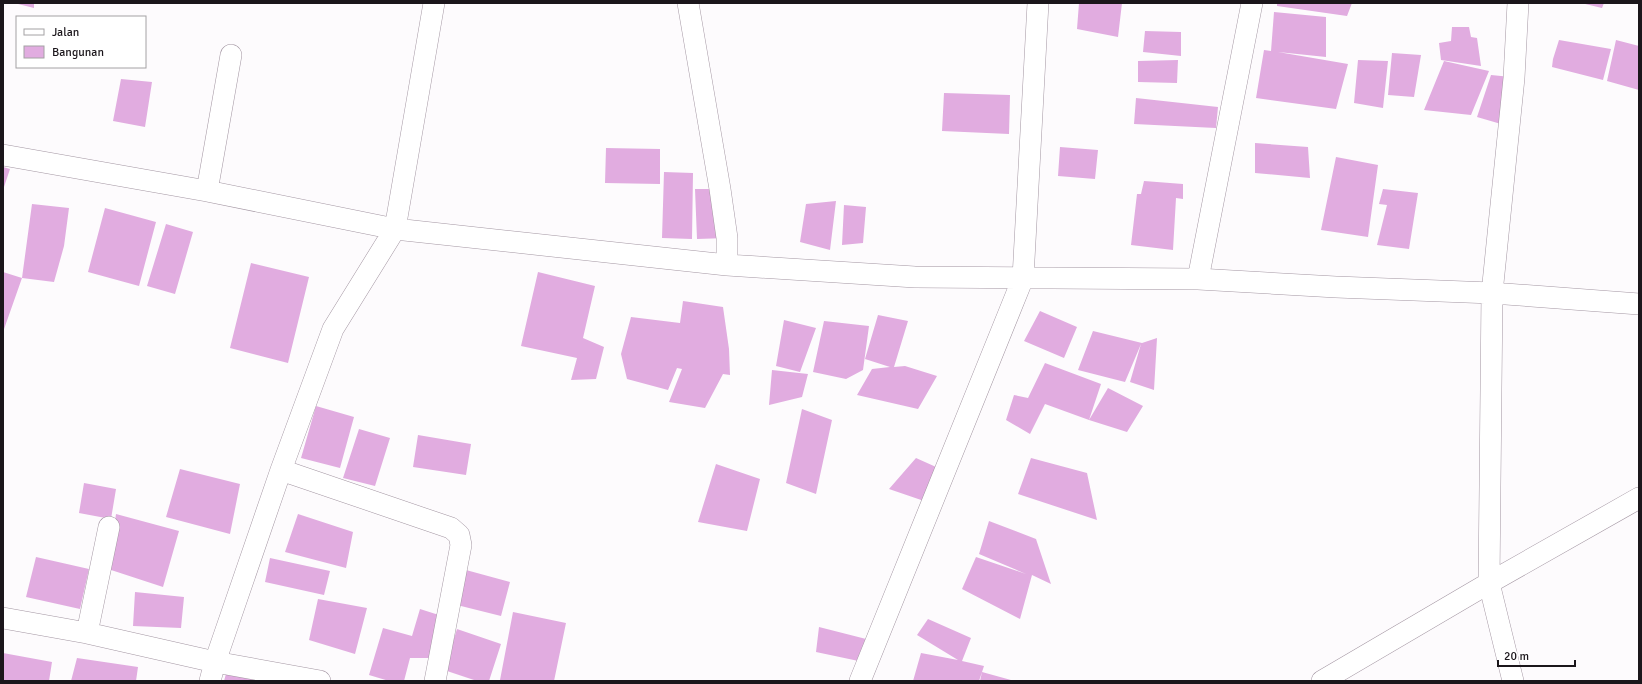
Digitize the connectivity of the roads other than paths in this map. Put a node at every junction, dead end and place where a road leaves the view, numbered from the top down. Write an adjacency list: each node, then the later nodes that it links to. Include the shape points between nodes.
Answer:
1 (434, 3): 9 (street)
2 (688, 3): 10 (street, via 720,189 727,238)
3 (1038, 3): 11 (street)
4 (1252, 3): 12 (street)
5 (1518, 3): 13 (street, via 1514,78)
6 (231, 55): 8 (street)
7 (3, 156): 8 (street)
8 (208, 191): 9 (street)
9 (395, 229): 10 (street); 15 (street, via 333,329)
10 (727, 265): 11 (street, via 915,277)
11 (1023, 278): 12 (street); 24 (street)
12 (1198, 279): 13 (street)
13 (1492, 293): 14 (street); 18 (street)
14 (1639, 304)
15 (281, 470): 21 (street); 23 (street, via 451,528 459,535 461,544)
16 (1639, 498): 18 (street)
17 (109, 527): 20 (street)
18 (1489, 583): 25 (street); 26 (street)
19 (3, 618): 20 (street)
20 (87, 633): 21 (street)
21 (212, 672): 22 (street)
22 (320, 681)
23 (435, 681)
24 (860, 681)
25 (1322, 681)
26 (1513, 681)

